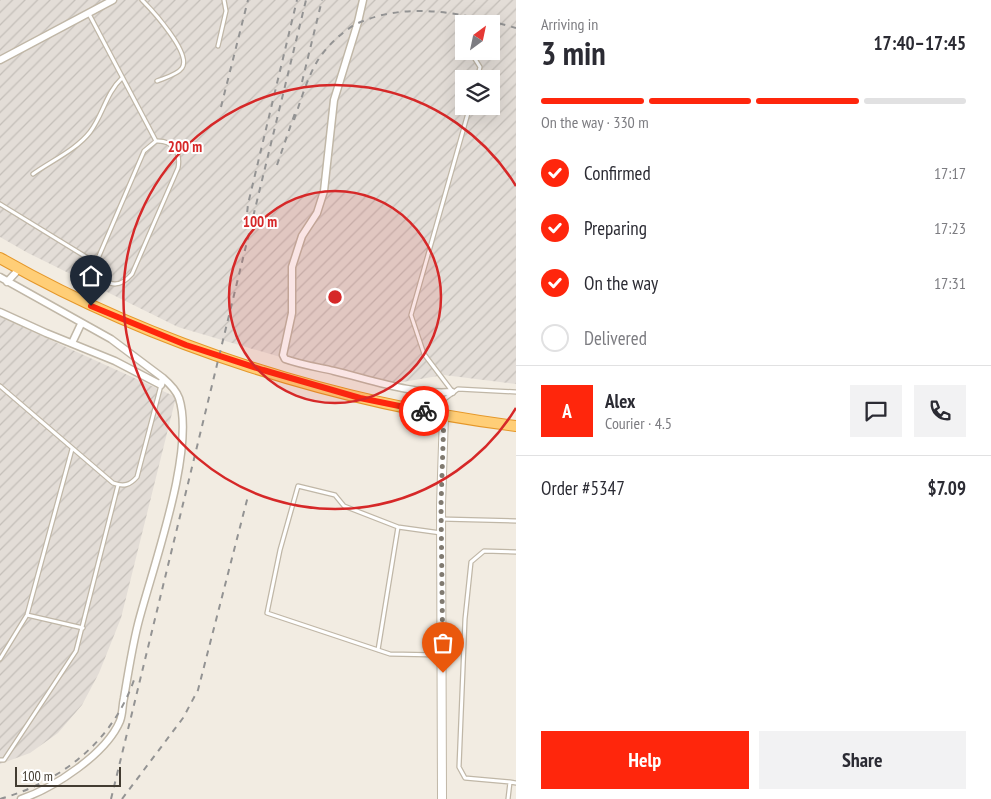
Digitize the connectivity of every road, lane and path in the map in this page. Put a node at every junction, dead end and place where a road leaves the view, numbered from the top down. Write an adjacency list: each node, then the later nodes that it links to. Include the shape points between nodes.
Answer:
1 (113, 0): 5 (street)
2 (142, 0): 9 (lane, via 184,57 179,72)
3 (224, 0): 6 (lane, via 226,11)
4 (363, 0): 25 (street, via 334,100 324,190 317,213 302,236 292,267 292,313 283,356 309,368 381,384)
5 (88, 13): 7 (street); 8 (lane)
6 (218, 46)
7 (0, 60)
8 (122, 78): 11 (lane); 12 (lane, via 112,89 89,133)
9 (157, 81)
10 (467, 115): 25 (lane, via 411,314 424,354)
11 (156, 141): 15 (lane, via 144,151); 15 (lane, via 170,144 180,159 132,274 126,281 107,282 99,276)
12 (33, 174)
13 (0, 204): 15 (lane)
14 (0, 258): 16 (highway)
15 (96, 263)
16 (19, 270): 18 (street); 27 (highway, via 105,312 186,345 298,381)
17 (0, 277): 18 (street)
18 (7, 282): 20 (street)
19 (0, 312): 21 (street)
20 (81, 324): 21 (street); 22 (street, via 112,340)
21 (72, 343): 23 (street)
22 (163, 378): 23 (street); 45 (street, via 173,387 181,404 181,456 138,623 120,721 106,742 91,756 65,776)
23 (161, 385): 31 (lane, via 137,477 125,486)
24 (0, 386): 30 (lane)
25 (452, 392): 26 (lane, via 463,388); 27 (lane)
26 (516, 392)
27 (428, 412): 28 (highway)
28 (444, 415): 29 (highway); 32 (street)
29 (516, 426)
30 (72, 449): 31 (lane); 37 (lane)
31 (118, 485): 38 (lane)
32 (441, 519): 33 (lane); 35 (street)
33 (516, 520)
34 (398, 527): 35 (lane); 39 (lane); 39 (lane, via 344,506 335,496 298,486 267,613)
35 (441, 533): 40 (street)
36 (516, 552): 43 (lane, via 484,551 471,562 465,619 459,767 465,778)
37 (27, 615): 38 (lane); 41 (lane)
38 (83, 628): 42 (lane, via 76,651 4,760)
39 (378, 650): 40 (lane, via 390,654)
40 (443, 655): 46 (street)
41 (0, 659)
42 (0, 760)
43 (510, 782): 44 (lane); 47 (lane)
44 (516, 783)
45 (21, 799)
46 (442, 799)
47 (508, 799)

